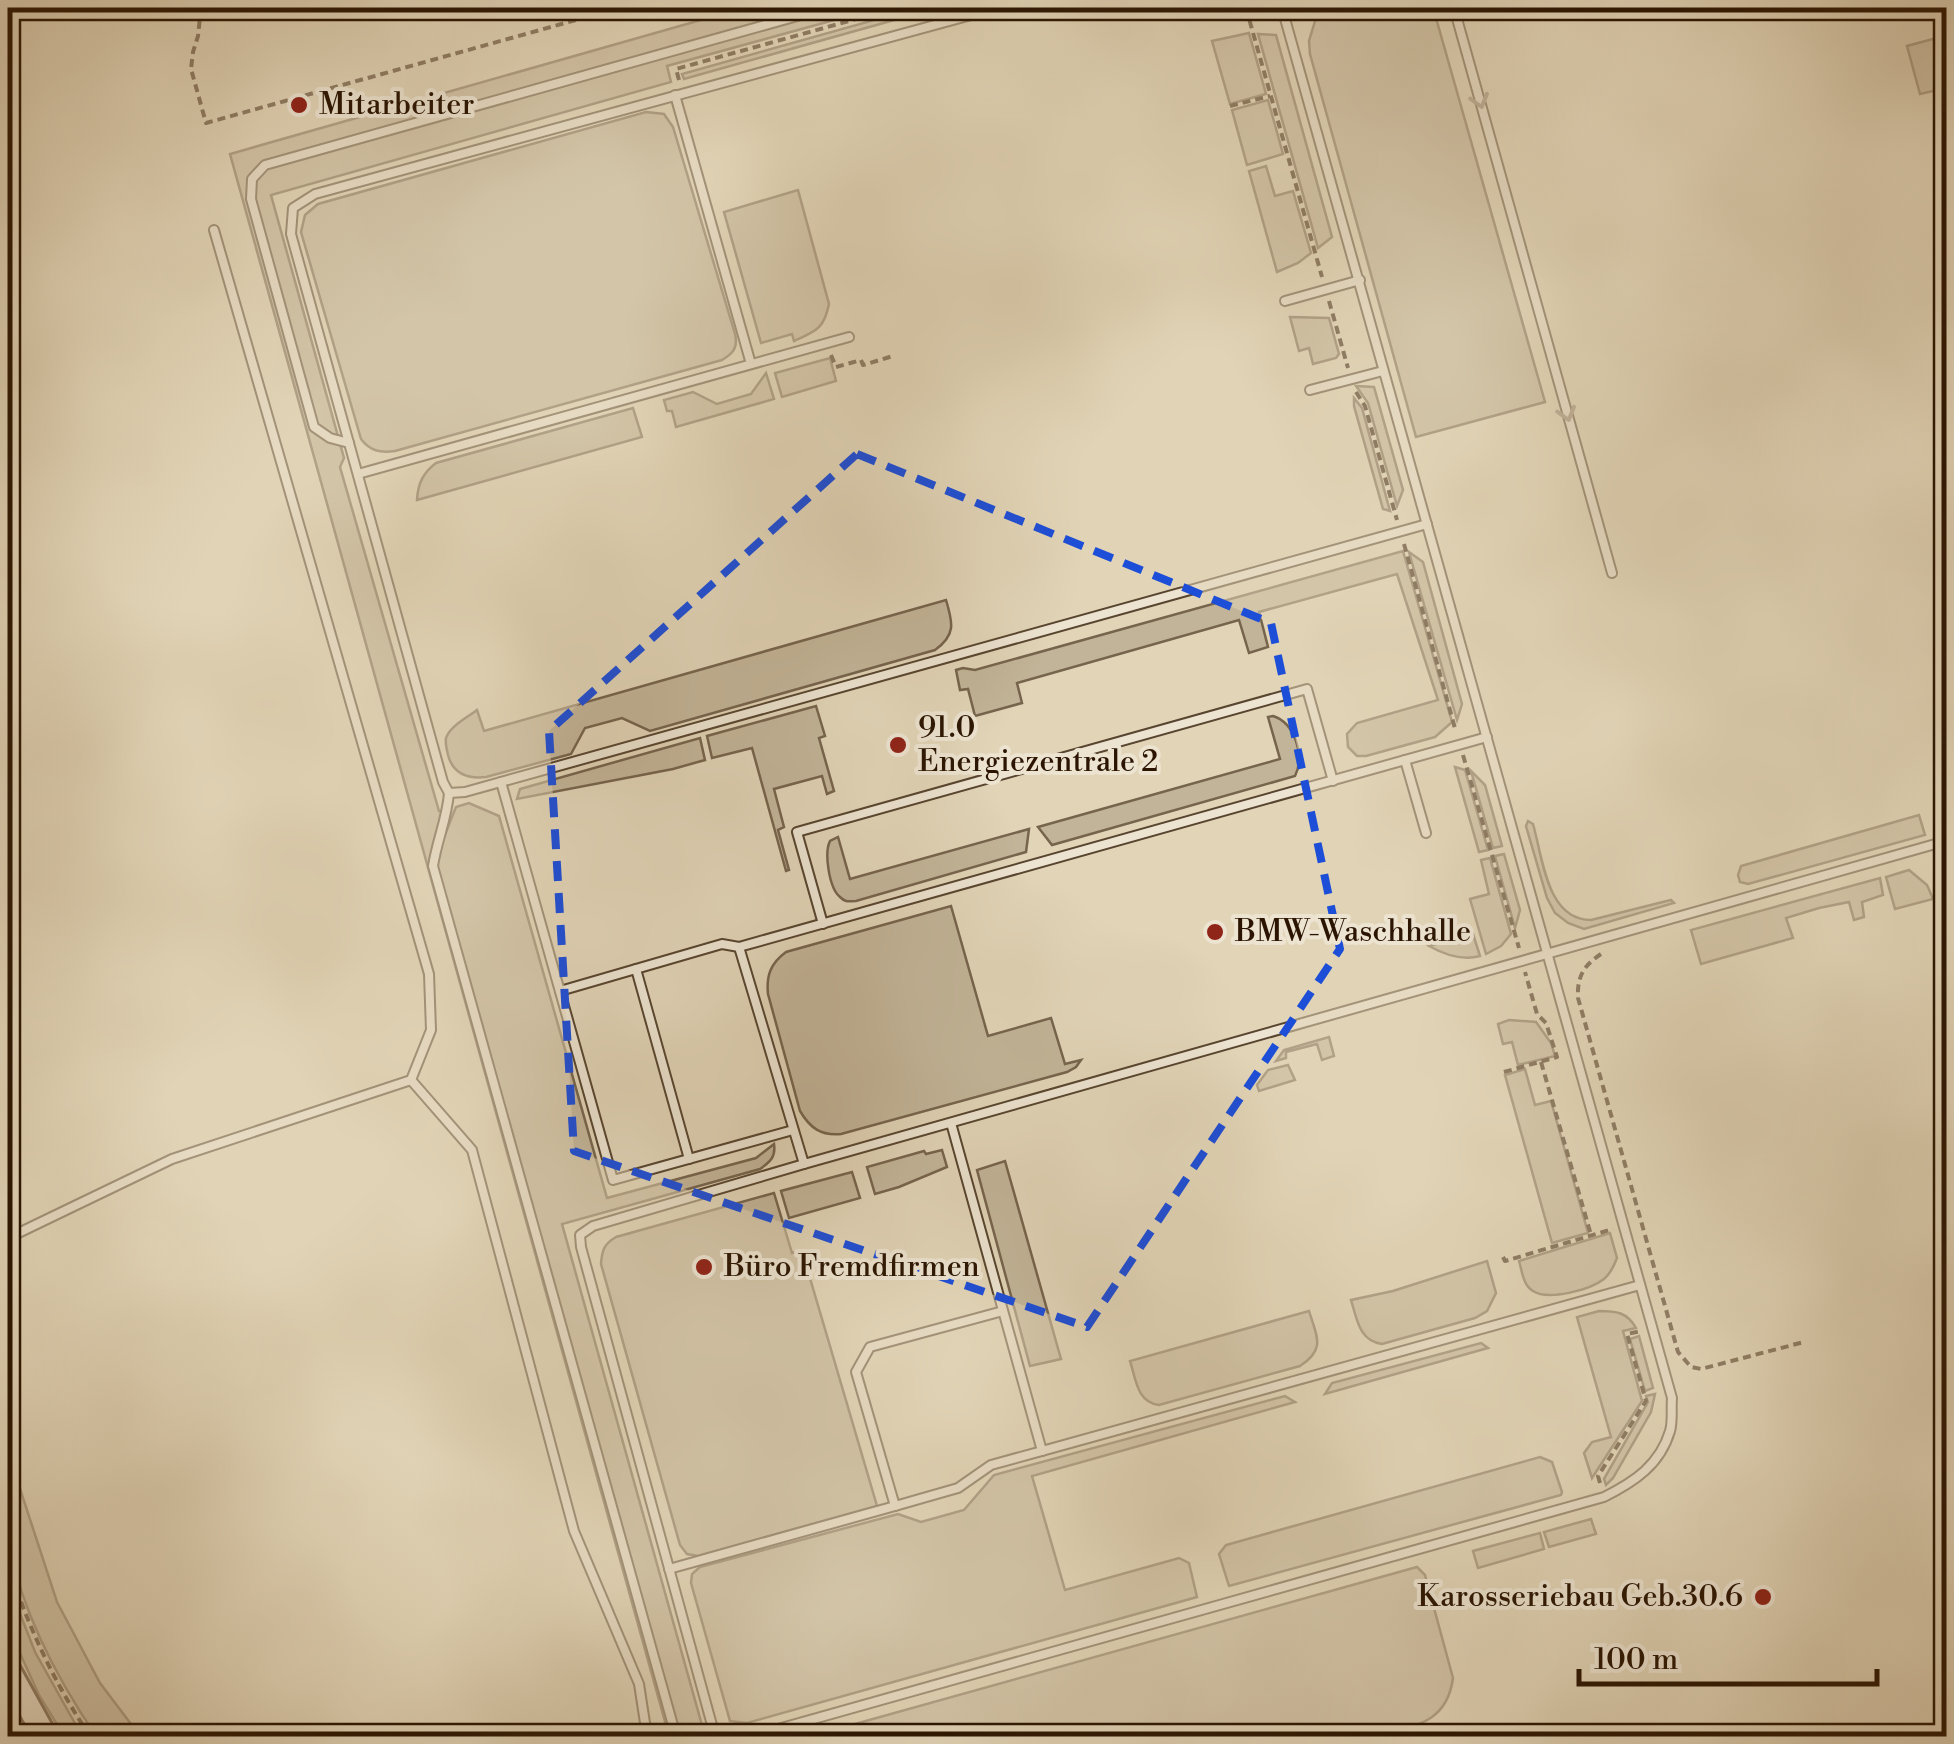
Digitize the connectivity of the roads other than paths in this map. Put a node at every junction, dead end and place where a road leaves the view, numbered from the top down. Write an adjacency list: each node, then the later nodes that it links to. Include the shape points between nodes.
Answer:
1 (826, 8): 13 (lane, via 266,165 252,179 251,199 314,427)
2 (997, 8): 5 (lane)
3 (1282, 8): 7 (lane)
4 (1454, 8): 16 (lane, one-way to 16)
5 (679, 94): 10 (lane); 13 (lane, via 315,194 293,208 292,234)
6 (214, 230): 29 (lane, via 429,974 431,1030)
7 (1360, 280): 8 (lane); 11 (lane)
8 (1286, 302)
9 (849, 337): 10 (lane)
10 (752, 364): 14 (lane)
11 (1383, 371): 12 (lane); 15 (lane)
12 (1310, 390)
13 (349, 443): 14 (lane)
14 (358, 474): 21 (lane)
15 (1427, 524): 17 (lane); 20 (lane)
16 (1612, 572)
17 (1486, 737): 18 (lane); 26 (lane)
18 (1405, 760): 19 (lane); 22 (lane)
19 (1333, 781): 24 (lane); 24 (lane, via 1307,689 873,810 797,832)
20 (501, 782): 21 (lane); 28 (lane)
21 (449, 793): 43 (lane, via 433,866)
22 (1426, 833)
23 (1946, 841): 26 (lane)
24 (823, 924): 25 (lane)
25 (739, 947): 27 (lane, via 722,944); 31 (lane)
26 (1547, 954): 30 (lane); 35 (lane)
27 (636, 969): 28 (lane); 32 (lane)
28 (560, 991): 32 (lane, via 613,1180)
29 (411, 1080): 34 (lane, via 172,1158); 42 (lane, via 472,1150 574,1531 639,1684)
30 (951, 1123): 33 (lane); 36 (lane)
31 (793, 1130): 32 (lane); 33 (lane)
32 (689, 1159)
33 (804, 1164): 39 (lane, via 580,1235)
34 (8, 1238)
35 (1640, 1285): 37 (lane); 45 (lane, via 1672,1398 1671,1429 1658,1457 1604,1497)
36 (1003, 1311): 37 (lane); 38 (lane, via 870,1347 856,1372)
37 (1042, 1451): 38 (lane, via 991,1466 958,1488)
38 (895, 1506): 39 (lane)
39 (669, 1569): 44 (lane)
40 (8, 1669): 41 (main road)
41 (45, 1736)
42 (647, 1736)
43 (676, 1736)
44 (715, 1736)
45 (753, 1736)

